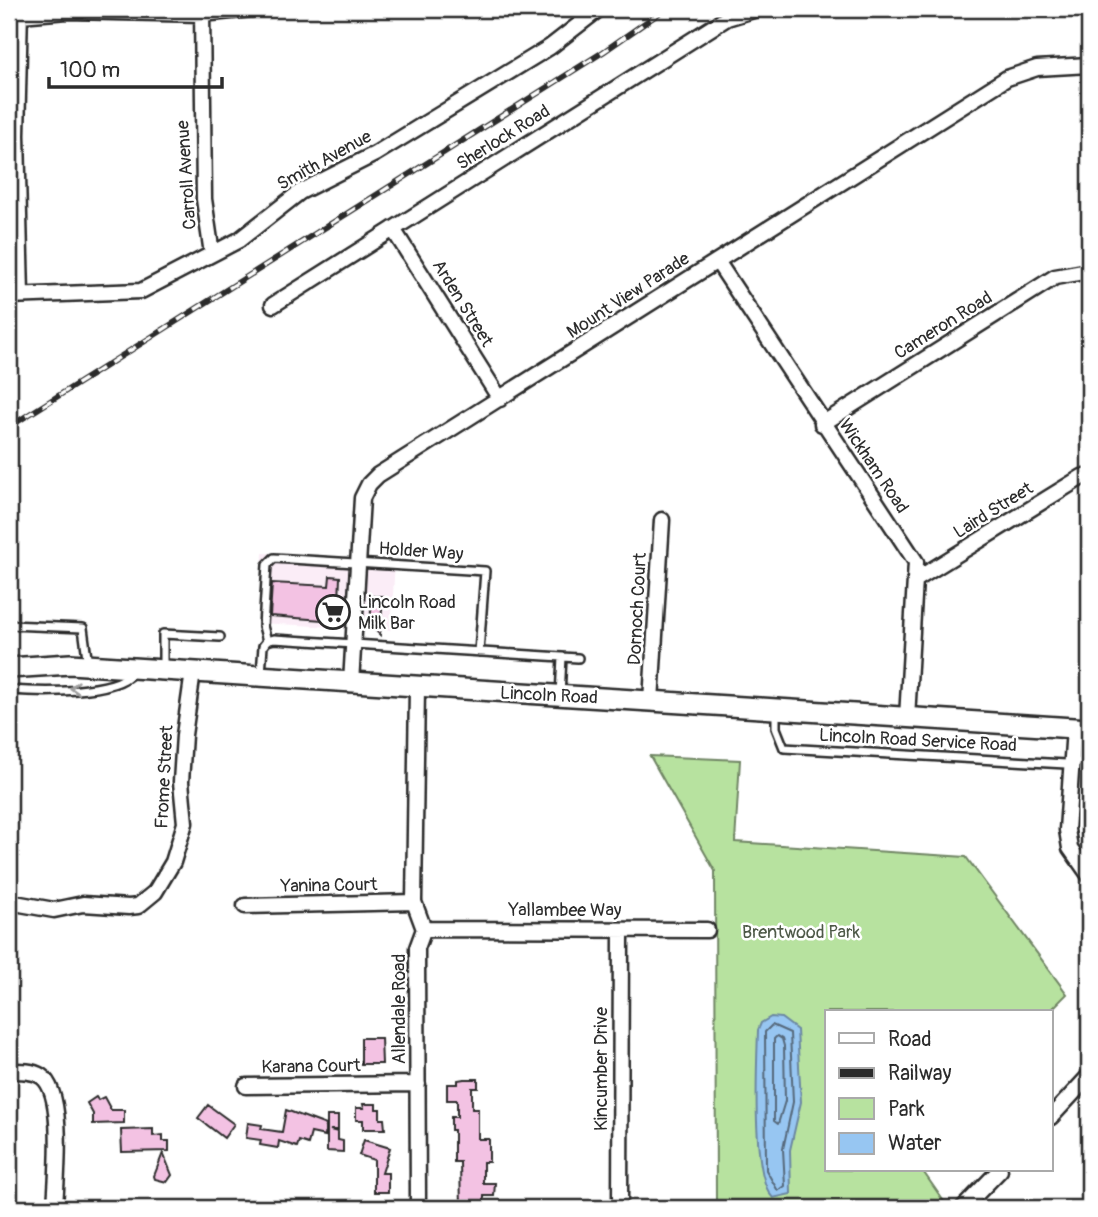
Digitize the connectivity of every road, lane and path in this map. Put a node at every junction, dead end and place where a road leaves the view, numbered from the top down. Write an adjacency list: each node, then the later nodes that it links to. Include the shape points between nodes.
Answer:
1 (252, 9): 4 (street)
2 (599, 9): 8 (street, Smith Avenue, via 550,47 375,154 300,192 239,240)
3 (757, 9): 7 (street, Sherlock Road, via 727,18)
4 (202, 11): 5 (street); 8 (street, Carroll Avenue, via 204,199)
5 (20, 12): 11 (street)
6 (1089, 65): 9 (street, Mount View Parade, via 1037,68 1007,78)
7 (393, 229): 12 (street, Sherlock Road); 13 (street, Arden Street)
8 (212, 254): 11 (street, Smith Avenue, via 141,291)
9 (716, 261): 13 (street, Mount View Parade); 14 (street, Wickham Road)
10 (1089, 271): 14 (street, Cameron Road, via 1055,277)
11 (15, 296)
12 (273, 305)
13 (500, 399): 17 (street, Mount View Parade, via 369,484 362,498)
14 (822, 424): 18 (street, Wickham Road, via 916,562)
15 (1089, 477): 18 (street, Laird Street, via 1082,477)
16 (662, 520): 36 (street, Dornoch Court)
17 (358, 563): 21 (lane, via 274,558 267,565 263,625); 22 (street, Mount View Parade); 23 (lane, Holder Way, via 485,571)
18 (917, 579): 38 (street, Wickham Road)
19 (9, 625): 26 (lane, via 83,628)
20 (220, 637): 29 (lane, via 163,634)
21 (267, 641): 22 (lane); 31 (lane)
22 (354, 644): 23 (lane); 32 (street, Mount View Parade)
23 (479, 652): 24 (lane)
24 (562, 657): 25 (lane); 35 (lane)
25 (578, 658)
26 (88, 666): 27 (main road, Lincoln Road); 28 (main road, Lincoln Road)
27 (9, 668)
28 (135, 669): 29 (main road, Lincoln Road); 34 (lane, one-way to 34, via 128,678 102,688)
29 (163, 670): 30 (main road, Lincoln Road)
30 (193, 672): 31 (main road, Lincoln Road); 43 (street, Frome Street, via 183,759 185,823 173,862 155,892 129,907 83,904 54,910)
31 (261, 677): 32 (main road, Lincoln Road)
32 (351, 682): 33 (main road, Lincoln Road)
33 (417, 687): 35 (main road, Lincoln Road); 44 (street)
34 (9, 690)
35 (560, 696): 36 (main road, Lincoln Road)
36 (651, 701): 37 (main road, Lincoln Road)
37 (776, 710): 38 (main road, Lincoln Road); 40 (lane, Lincoln Road Service Road, via 776,728 784,748)
38 (907, 718): 39 (main road, Lincoln Road)
39 (1082, 728): 40 (street)
40 (1073, 761): 41 (lane, Lincoln Road Service Road); 42 (street, via 1066,830 1069,848)
41 (1089, 761)
42 (1089, 875)
43 (9, 902)
44 (414, 902): 45 (street, Yanina Court); 46 (street)
45 (245, 906)
46 (424, 929): 47 (street, Yallambee Way); 51 (street, Allendale Road, via 417,948)
47 (621, 930): 48 (street, Yallambee Way); 57 (street, Kincumber Drive)
48 (707, 930)
49 (9, 1071): 55 (street, via 33,1073 51,1089 56,1111)
50 (1089, 1076): 53 (street)
51 (418, 1084): 52 (street, Karana Court); 56 (street, Allendale Road)
52 (246, 1086)
53 (1052, 1115)
54 (998, 1172): 58 (street)
55 (55, 1208)
56 (418, 1208)
57 (620, 1208)
58 (963, 1208)

